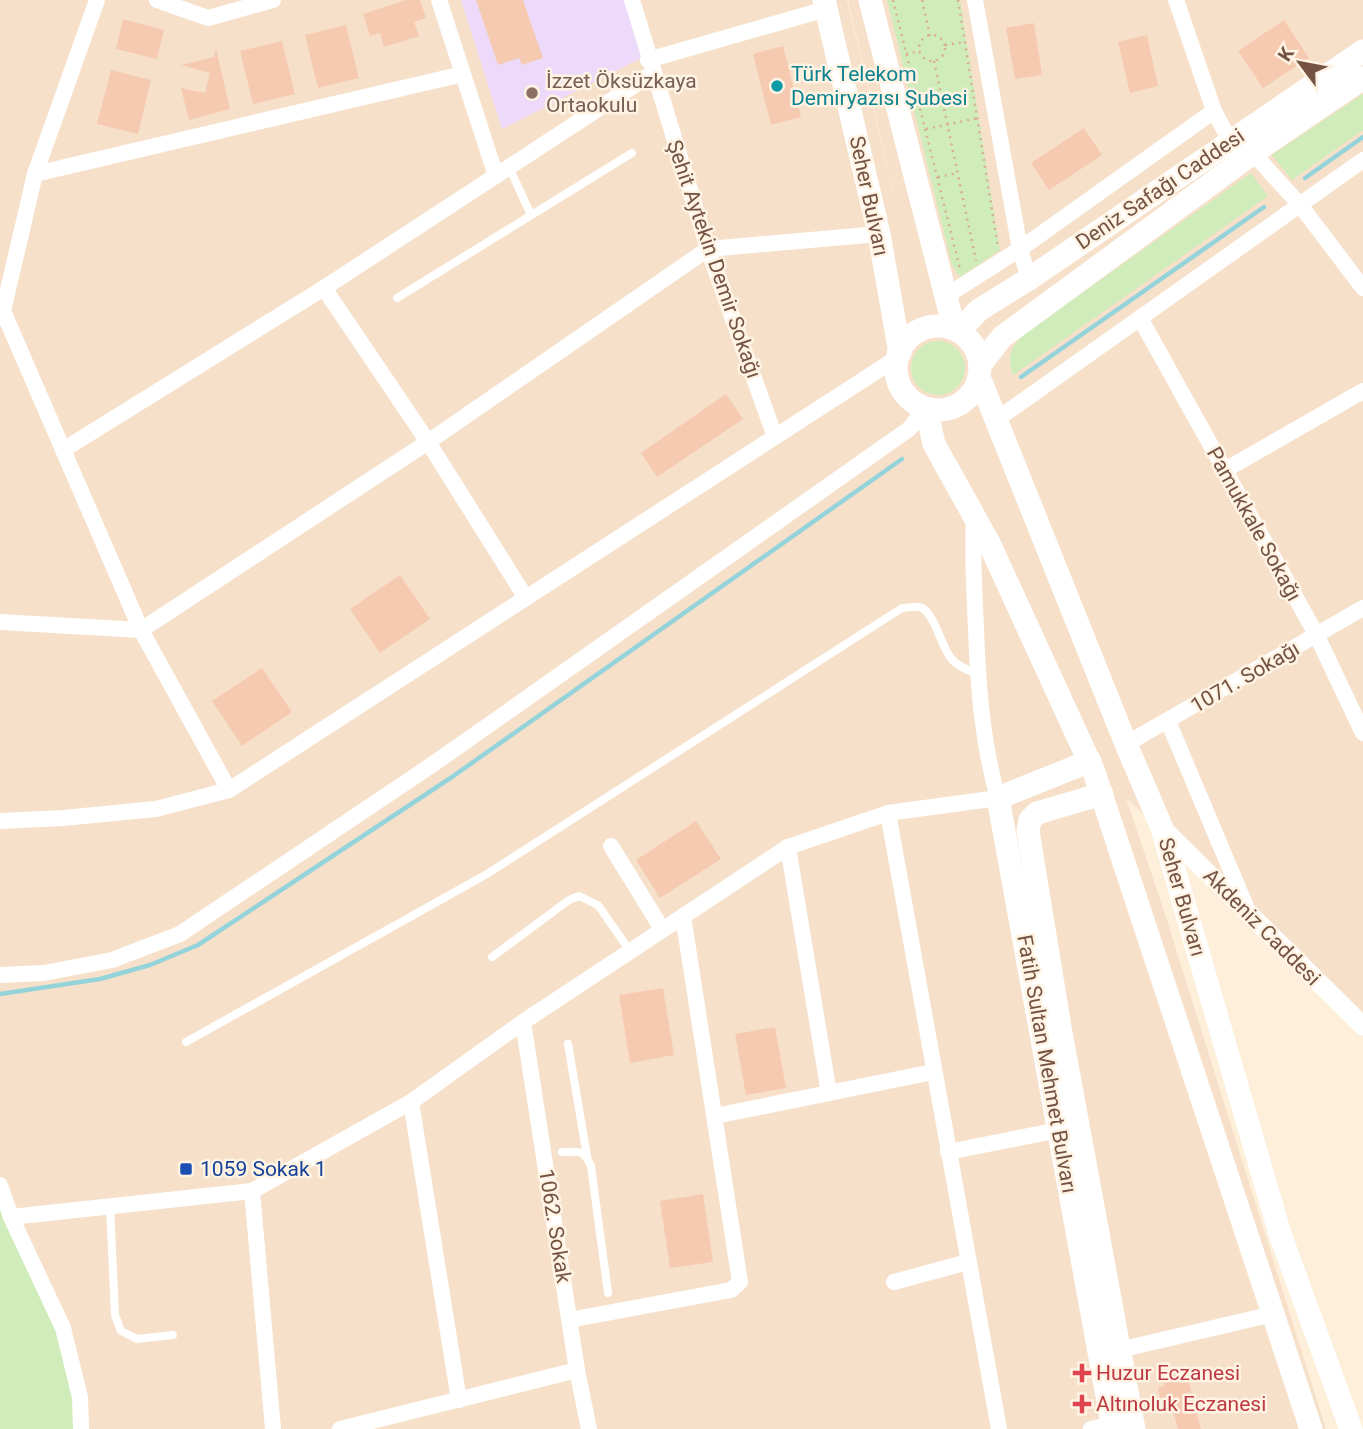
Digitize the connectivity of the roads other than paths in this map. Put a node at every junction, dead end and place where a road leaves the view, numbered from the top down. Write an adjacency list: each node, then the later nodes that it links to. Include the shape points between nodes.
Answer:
1 (97, 0): 20 (street)
2 (157, 0): 3 (street, via 208,18)
3 (273, 0)
4 (439, 0): 12 (street)
5 (632, 0): 11 (street, Şehit Aytekin Demir Sokağı)
6 (870, 0): 29 (main road)
7 (975, 0): 25 (street)
8 (1175, 0): 14 (street)
9 (825, 4): 11 (street); 23 (main road, Seher Bulvarı)
10 (1363, 51): 15 (main road, Deniz Safağı Caddesi)
11 (650, 66): 19 (street); 24 (street, Şehit Aytekin Demir Sokağı)
12 (463, 74): 19 (street); 20 (street)
13 (1363, 78): 17 (main road, Deniz Safağı Caddesi)
14 (1214, 111): 15 (street); 25 (street)
15 (1230, 141): 26 (main road, Deniz Safağı Caddesi)
16 (632, 153): 22 (lane)
17 (1254, 153): 21 (street); 35 (main road, Deniz Safağı Caddesi, via 1002,337)
18 (1363, 160): 21 (street)
19 (502, 172): 22 (lane); 27 (street)
20 (35, 174): 31 (street)
21 (1300, 205): 28 (street); 32 (street)
22 (531, 215): 30 (lane)
23 (879, 234): 24 (street); 34 (main road, Seher Bulvarı)
24 (708, 249): 39 (street, Şehit Aytekin Demir Sokağı); 40 (street)
25 (1020, 249): 26 (street); 29 (street)
26 (1029, 279): 33 (main road, Deniz Safağı Caddesi)
27 (324, 288): 40 (street); 41 (street)
28 (1363, 288)
29 (946, 296): 33 (main road)
30 (397, 298)
31 (2, 311): 41 (street)
32 (1140, 318): 38 (street); 42 (street, Pamukkale Sokağı)
33 (956, 330): 34 (main road, via 942,326 919,330); 35 (main road, via 972,343)
34 (898, 356): 37 (main road, via 904,393); 39 (street)
35 (980, 371): 37 (main road, via 975,388 958,405); 38 (main road, Seher Bulvarı)
36 (1363, 391): 42 (street)
37 (928, 408): 43 (main road, Seher Bulvarı, via 934,444); 67 (street, via 909,429 439,760 180,934 112,960 44,973)
38 (996, 420): 52 (main road, Seher Bulvarı)
39 (775, 437): 44 (street)
40 (428, 442): 44 (street); 47 (street)
41 (62, 450): 47 (street)
42 (1225, 470): 48 (street, Pamukkale Sokağı)
43 (974, 515): 49 (street); 53 (main road, Seher Bulvarı)
44 (526, 598): 54 (street)
45 (1363, 608): 48 (street, 1071. Sokağı)
46 (0, 622): 47 (street)
47 (141, 630): 54 (street)
48 (1317, 636): 50 (street, 1071. Sokağı); 51 (street, Pamukkale Sokağı)
49 (978, 674): 56 (street, via 986,749); 70 (lane, via 951,659 928,612 919,607 902,608 487,874)
50 (1168, 721): 52 (street, 1071. Sokağı); 62 (street)
51 (1363, 733)
52 (1126, 744): 59 (main road, Seher Bulvarı)
53 (1090, 761): 55 (main road, Seher Bulvarı); 56 (main road)
54 (229, 790): 58 (street, via 156,809)
55 (1102, 794): 87 (main road, Seher Bulvarı); 90 (main road, Fatih Sultan Mehmet Bulvarı, via 1037,813 1028,831)
56 (998, 798): 57 (street); 76 (main road, Fatih Sultan Mehmet Bulvarı)
57 (888, 813): 61 (street); 72 (street)
58 (0, 821)
59 (1162, 828): 62 (street, Akdeniz Caddesi); 100 (main road, Seher Bulvarı, via 1280,1234)
60 (611, 846): 64 (street)
61 (788, 847): 63 (street); 73 (street)
62 (1249, 913): 69 (street, Akdeniz Caddesi)
63 (683, 916): 64 (street); 75 (street)
64 (662, 929): 65 (street)
65 (630, 951): 66 (lane, via 598,905 579,896); 68 (street)
66 (492, 957)
67 (0, 975)
68 (523, 1022): 74 (street); 88 (street, 1062. Sokak)
69 (1363, 1026)
70 (186, 1042)
71 (568, 1044): 79 (lane)
72 (933, 1072): 73 (street); 78 (street)
73 (829, 1093): 75 (street)
74 (411, 1102): 81 (street); 92 (street)
75 (715, 1116): 88 (street, via 741,1278 738,1286)
76 (1059, 1130): 78 (street); 93 (main road, Fatih Sultan Mehmet Bulvarı)
77 (562, 1152): 79 (lane)
78 (948, 1152): 84 (street)
79 (587, 1156): 86 (lane)
80 (0, 1185): 83 (street)
81 (252, 1191): 82 (street); 95 (street)
82 (110, 1206): 83 (street); 89 (lane, via 115,1315 121,1331 137,1339)
83 (11, 1217): 94 (street, via 63,1328 80,1397)
84 (968, 1262): 85 (street); 98 (street)
85 (894, 1282)
86 (608, 1293)
87 (1273, 1314): 90 (street); 99 (main road, Seher Bulvarı)
88 (569, 1320): 91 (street, 1062. Sokak)
89 (173, 1335)
90 (1119, 1350): 93 (main road, Fatih Sultan Mehmet Bulvarı)
91 (577, 1370): 92 (street); 97 (street, 1062. Sokak)
92 (459, 1400): 96 (street)
93 (1112, 1428)
94 (81, 1429)
95 (273, 1429)
96 (340, 1429)
97 (589, 1429)
98 (999, 1429)
99 (1311, 1429)
100 (1351, 1429)

